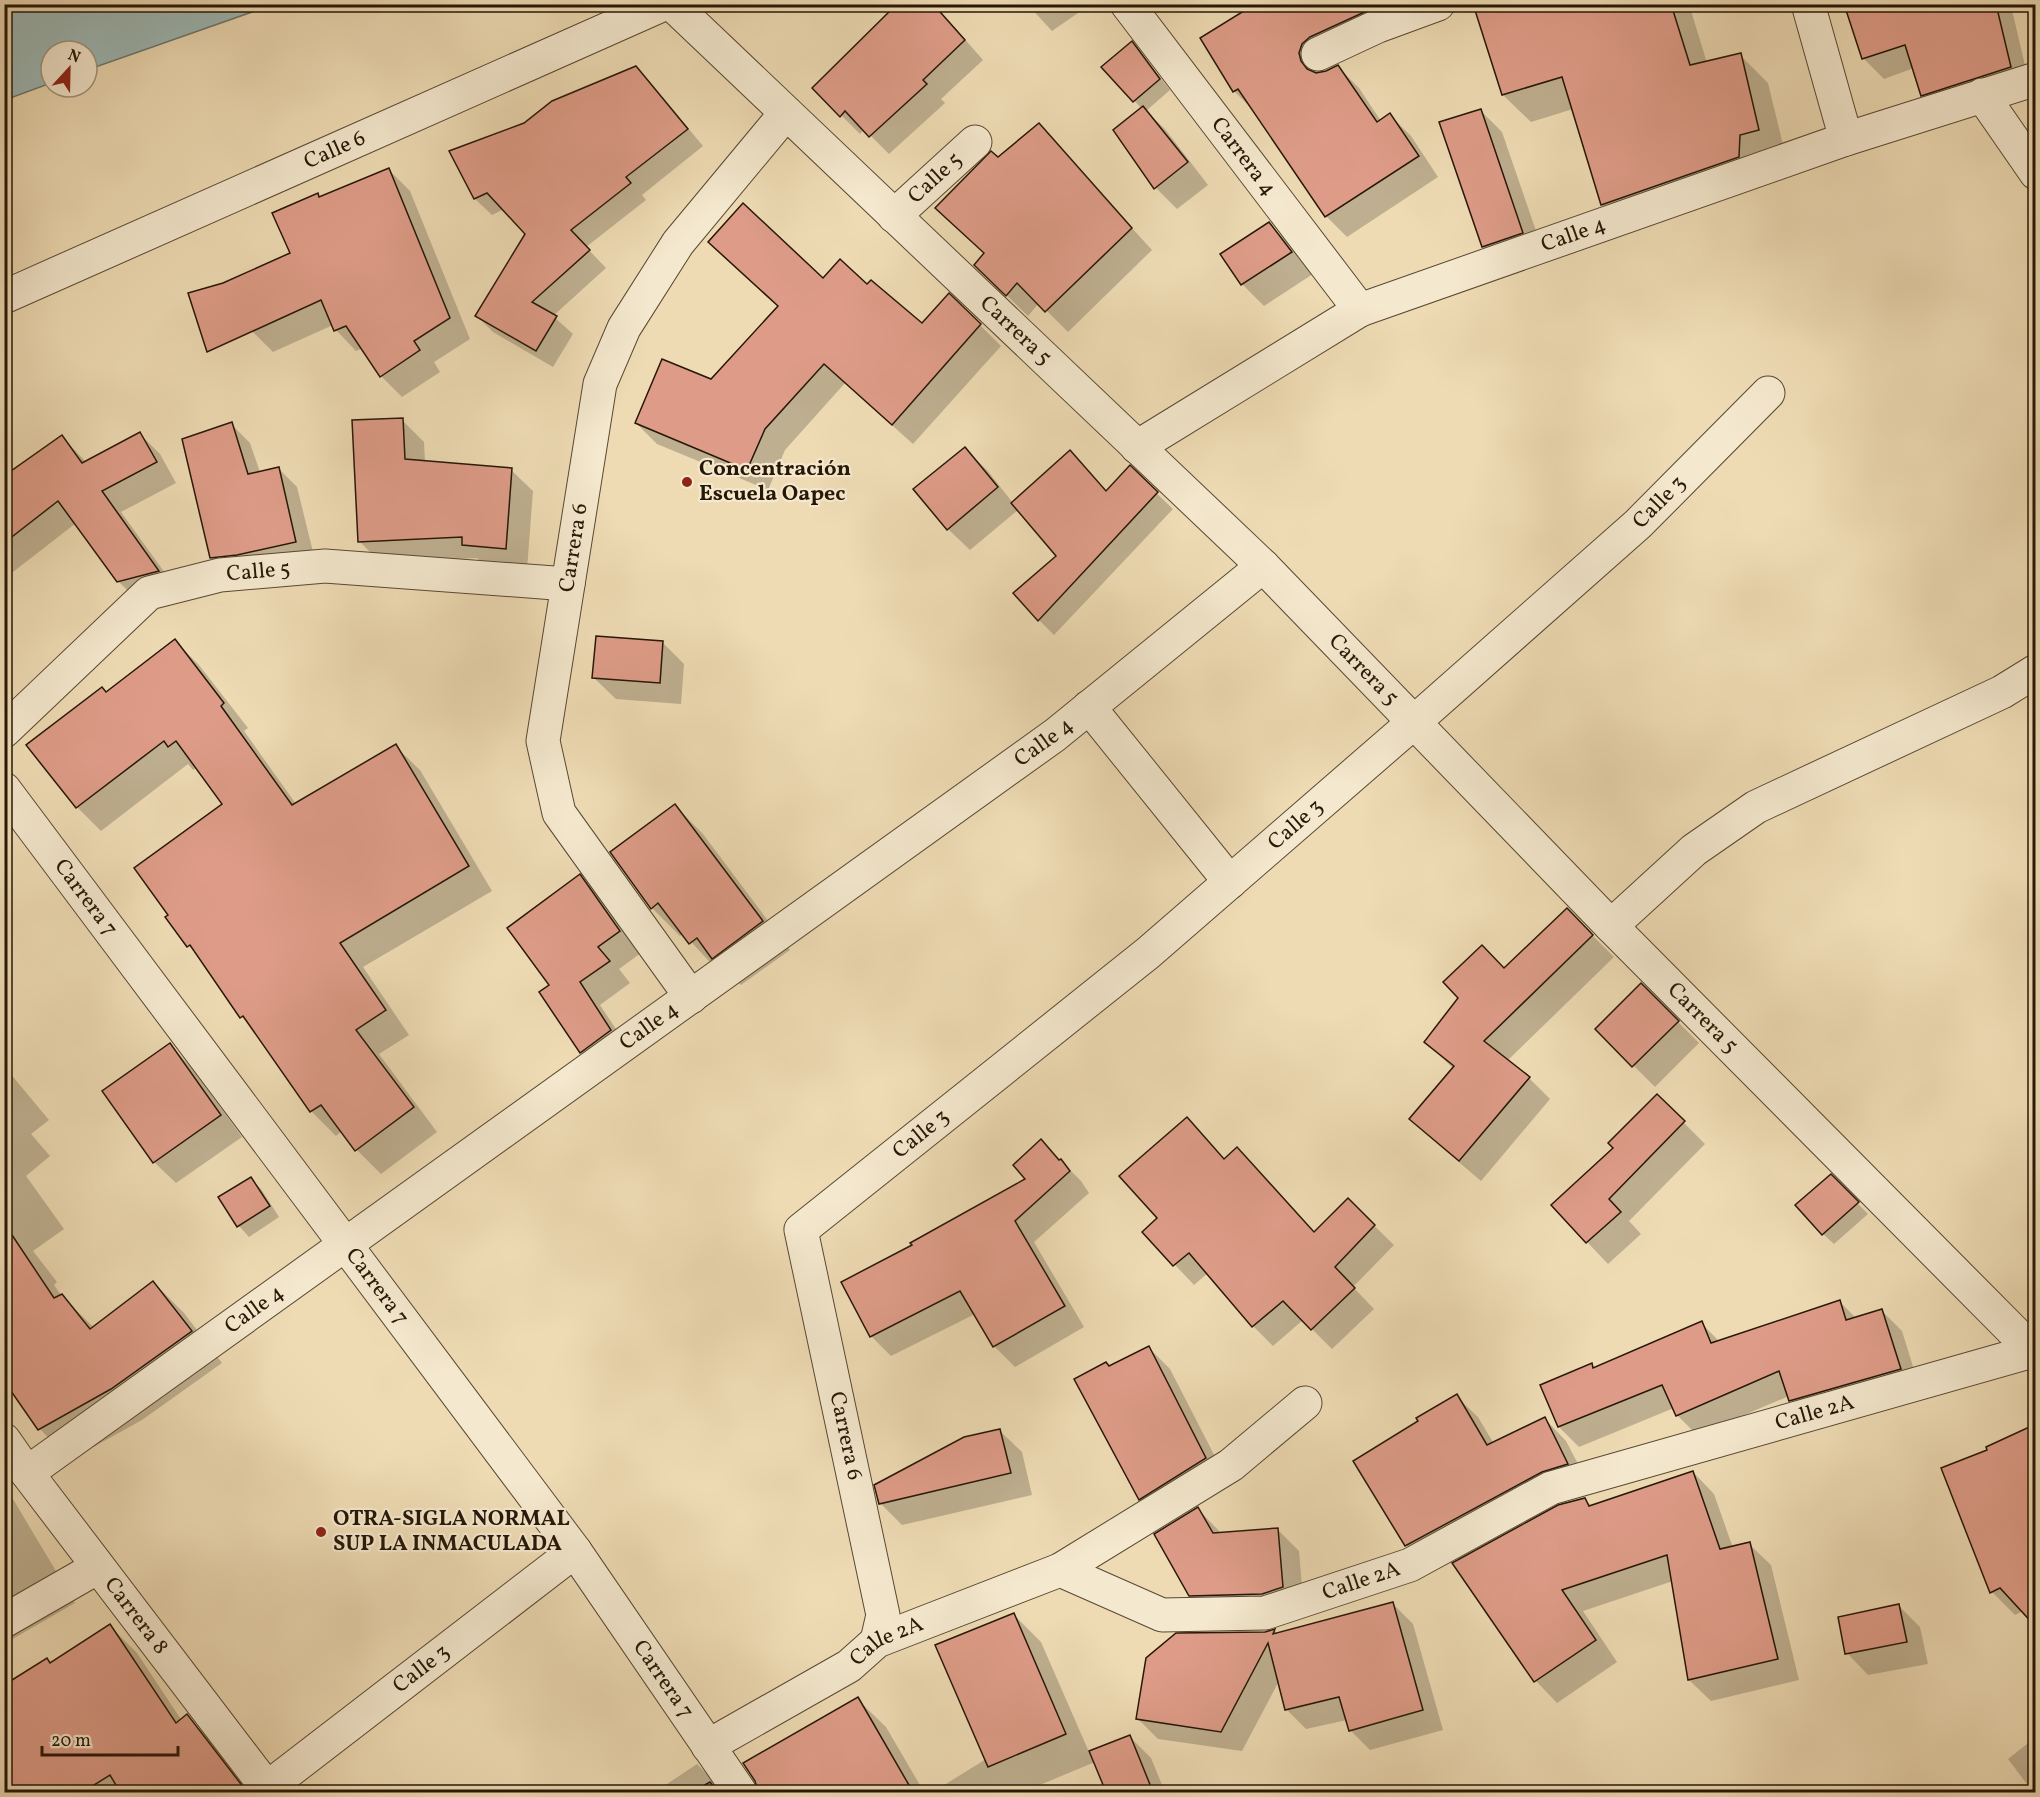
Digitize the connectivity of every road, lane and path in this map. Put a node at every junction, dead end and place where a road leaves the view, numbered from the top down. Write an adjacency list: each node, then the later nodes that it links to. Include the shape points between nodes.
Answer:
1 (664, 4): 14 (street, Calle 6)
2 (672, 4): 9 (street, Carrera 5)
3 (1126, 4): 15 (street, Carrera 4)
4 (1438, 4): 6 (street)
5 (1808, 4): 10 (street)
6 (1318, 54)
7 (2036, 79): 8 (street, Calle 4)
8 (1982, 95): 10 (street, Calle 4); 12 (street)
9 (786, 113): 13 (street, Carrera 5); 19 (street, Carrera 6, via 678,243 624,328 600,384)
10 (1846, 139): 15 (street, Calle 4)
11 (975, 142): 13 (street, Calle 5)
12 (2036, 173)
13 (894, 216): 17 (street, Carrera 5)
14 (4, 297)
15 (1360, 310): 17 (street, Calle 4)
16 (1768, 393): 22 (street, Calle 3, via 1638,524)
17 (1137, 447): 18 (street, Carrera 5)
18 (1263, 566): 21 (street, Calle 4); 22 (street, Carrera 5)
19 (568, 584): 23 (street, Calle 5, via 325,566 220,575 149,593); 27 (street, Carrera 6, via 543,741 560,813)
20 (2036, 671): 26 (street, via 2002,692 1756,807 1694,850)
21 (1089, 707): 25 (street); 27 (street, Calle 4)
22 (1413, 723): 25 (street, Calle 3); 26 (street, Carrera 5)
23 (4, 731)
24 (4, 789): 29 (street, Carrera 7)
25 (1230, 882): 28 (street, Calle 3, via 1148,953)
26 (1611, 926): 30 (street, Carrera 5)
27 (691, 997): 29 (street, Calle 4)
28 (801, 1230): 38 (street, Carrera 6, via 883,1616)
29 (347, 1244): 33 (street, Calle 4); 34 (street, Carrera 7)
30 (2035, 1352): 36 (street, Calle 2A, via 1551,1488 1410,1565 1265,1613 1162,1615)
31 (1305, 1403): 36 (street, via 1231,1465)
32 (4, 1440): 33 (street, Carrera 8)
33 (27, 1473): 35 (street, Carrera 8)
34 (575, 1551): 39 (street, Carrera 7); 40 (street, Calle 3)
35 (98, 1568): 37 (street); 40 (street, Carrera 8)
36 (1060, 1570): 38 (street, Calle 2A)
37 (4, 1621)
38 (877, 1641): 39 (street, Calle 2A, via 849,1666)
39 (708, 1746): 41 (street, Carrera 7)
40 (268, 1790)
41 (740, 1792)

